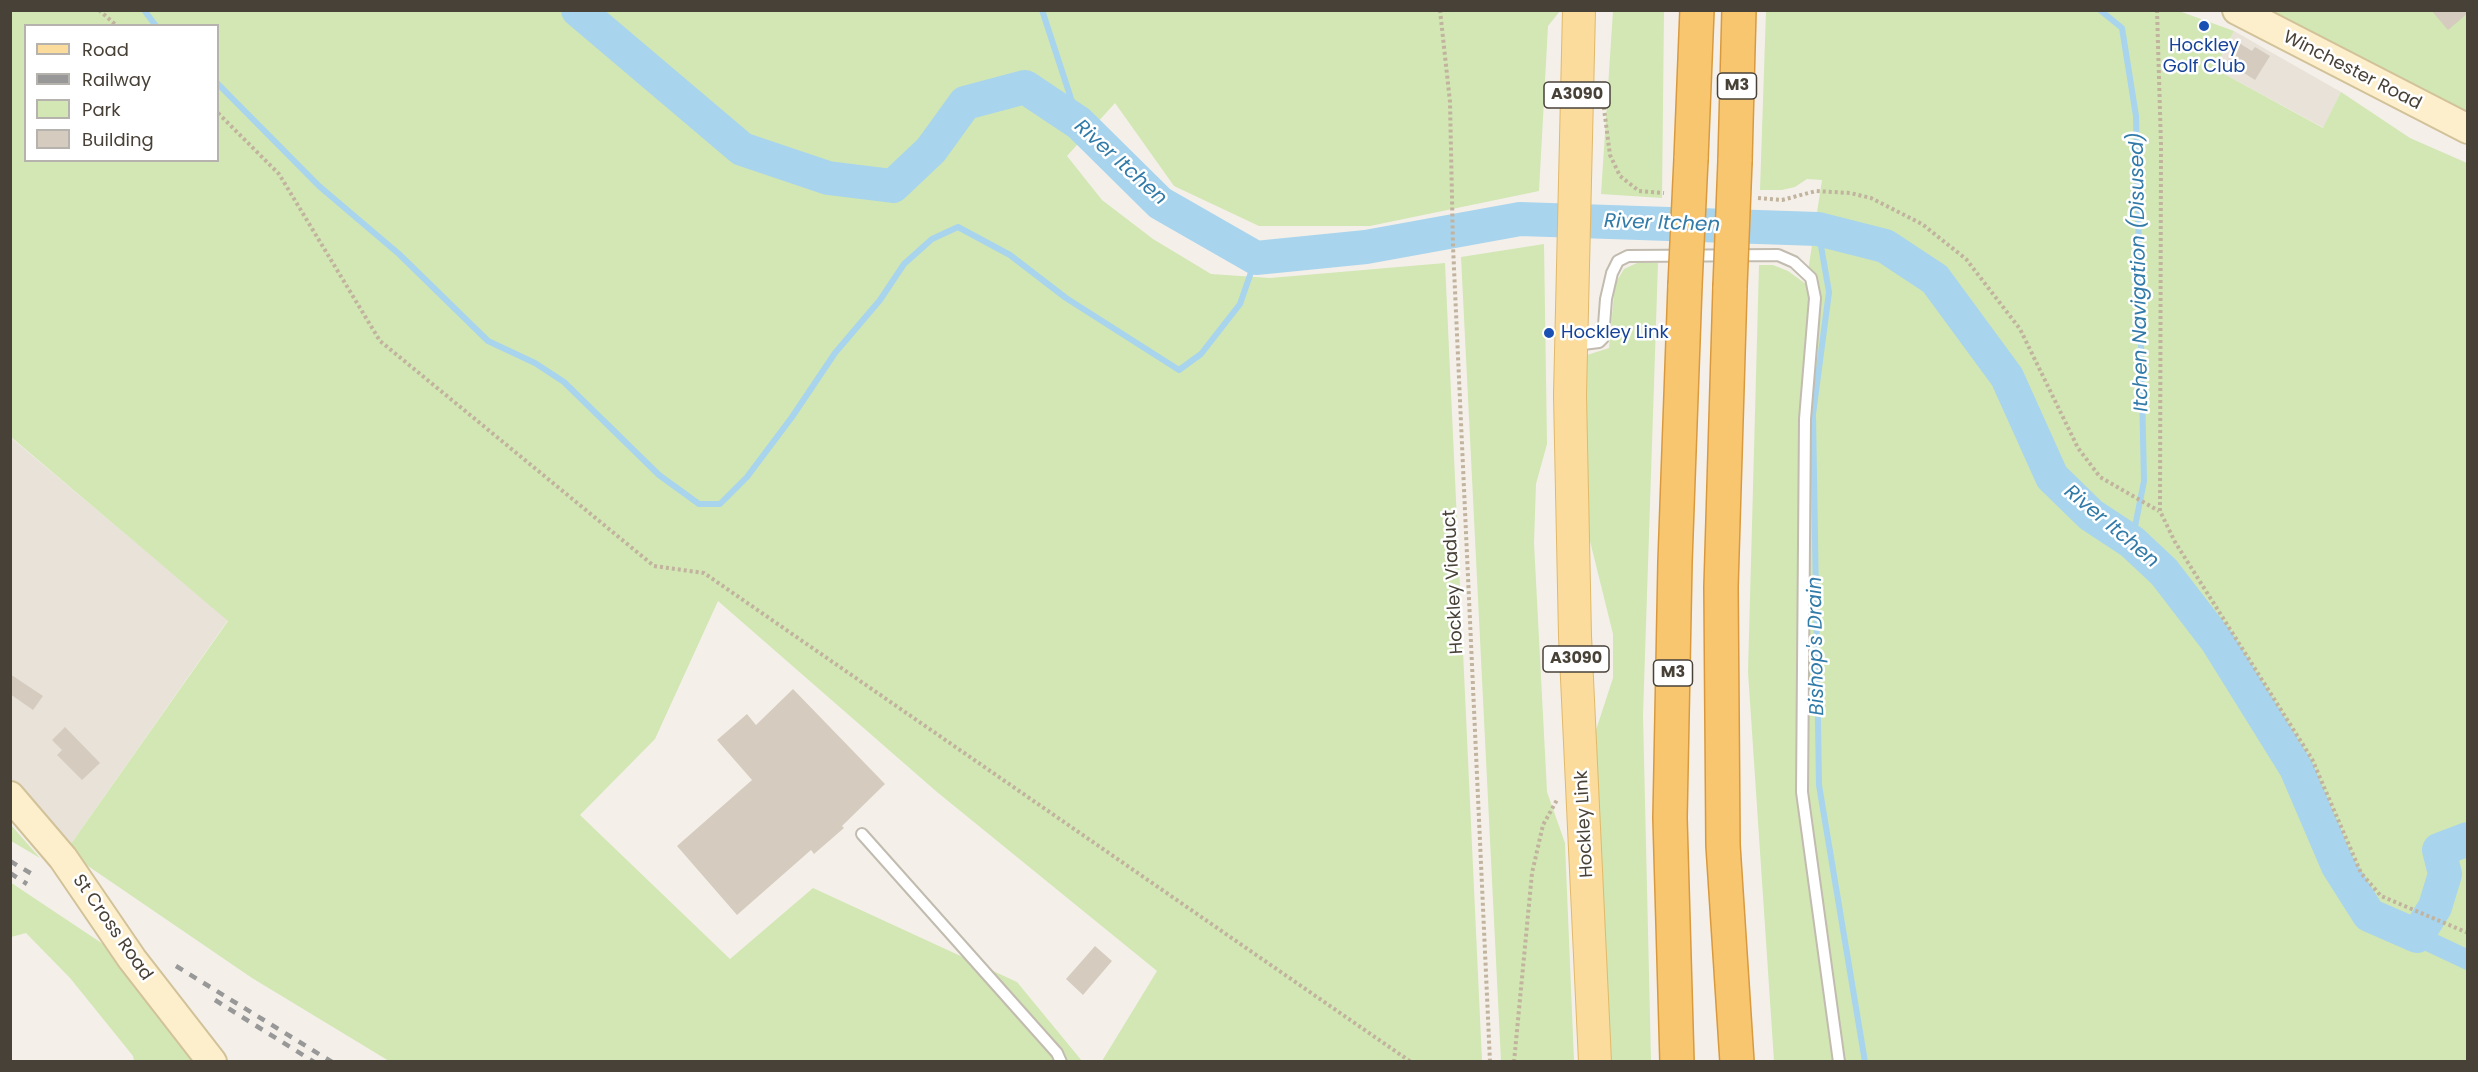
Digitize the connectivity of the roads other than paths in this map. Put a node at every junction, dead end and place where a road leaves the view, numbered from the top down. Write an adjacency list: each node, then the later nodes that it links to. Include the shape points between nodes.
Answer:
1 (1579, 10): 6 (main road, Hockley Link / A3090)
2 (1696, 10): 12 (highway, M3, bridge, via 1670,818)
3 (1739, 10): 13 (highway, M3, bridge, via 1721,587 1723,844)
4 (2237, 10): 5 (main road, Winchester Road)
5 (2468, 129)
6 (1571, 346): 11 (main road, Hockley Link / A3090, via 1575,636); 14 (lane, via 1603,338 1612,273 1618,261 1628,256 1778,255 1794,262 1810,278 1815,298 1805,420 1802,792)
7 (10, 796): 9 (main road, St Cross Road, via 63,858 132,959)
8 (862, 834): 10 (lane)
9 (212, 1062)
10 (1061, 1062)
11 (1595, 1062)
12 (1677, 1062)
13 (1737, 1062)
14 (1839, 1062)

